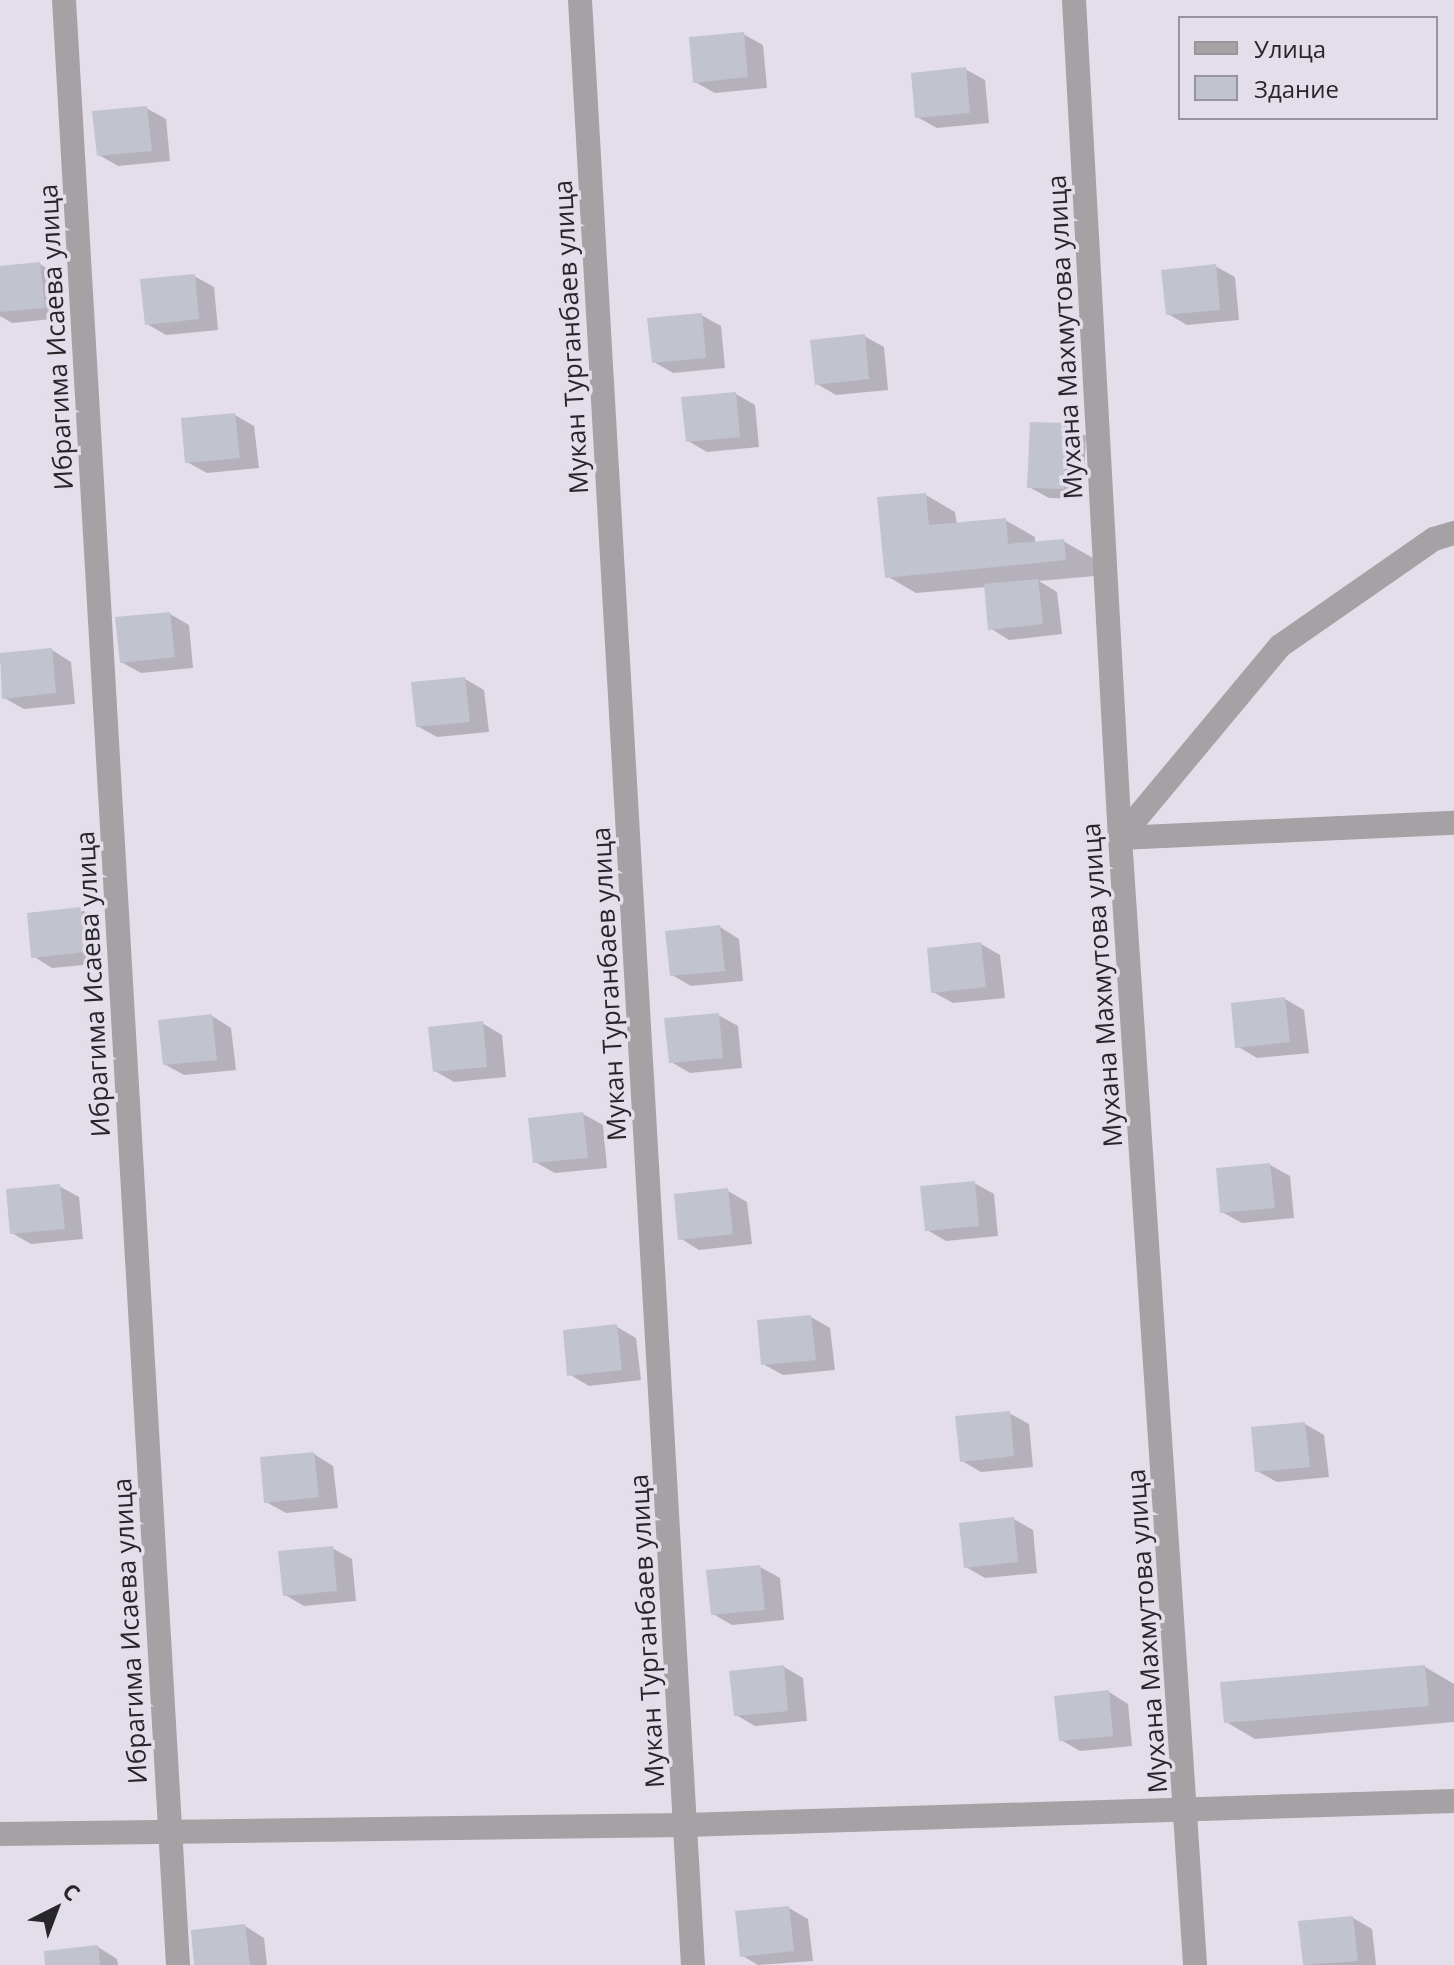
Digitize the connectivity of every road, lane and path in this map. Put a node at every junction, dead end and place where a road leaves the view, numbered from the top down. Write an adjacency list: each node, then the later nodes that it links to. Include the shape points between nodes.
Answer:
1 (64, 0): 10 (street, Ибрагима Исаева улица)
2 (580, 0): 9 (street, Мукан Турганбаев улица)
3 (1074, 0): 6 (street, Мухана Махмутова улица)
4 (1454, 533): 6 (street, via 1434,539 1280,646)
5 (1454, 823): 6 (street)
6 (1120, 838): 8 (street, Мухана Махмутова улица)
7 (1454, 1801): 8 (street)
8 (1187, 1809): 9 (street); 14 (street, Мухана Махмутова улица)
9 (686, 1825): 10 (street); 13 (street, Мукан Турганбаев улица)
10 (170, 1831): 11 (street); 12 (street, Ибрагима Исаева улица)
11 (0, 1834)
12 (178, 1965)
13 (693, 1965)
14 (1195, 1965)

